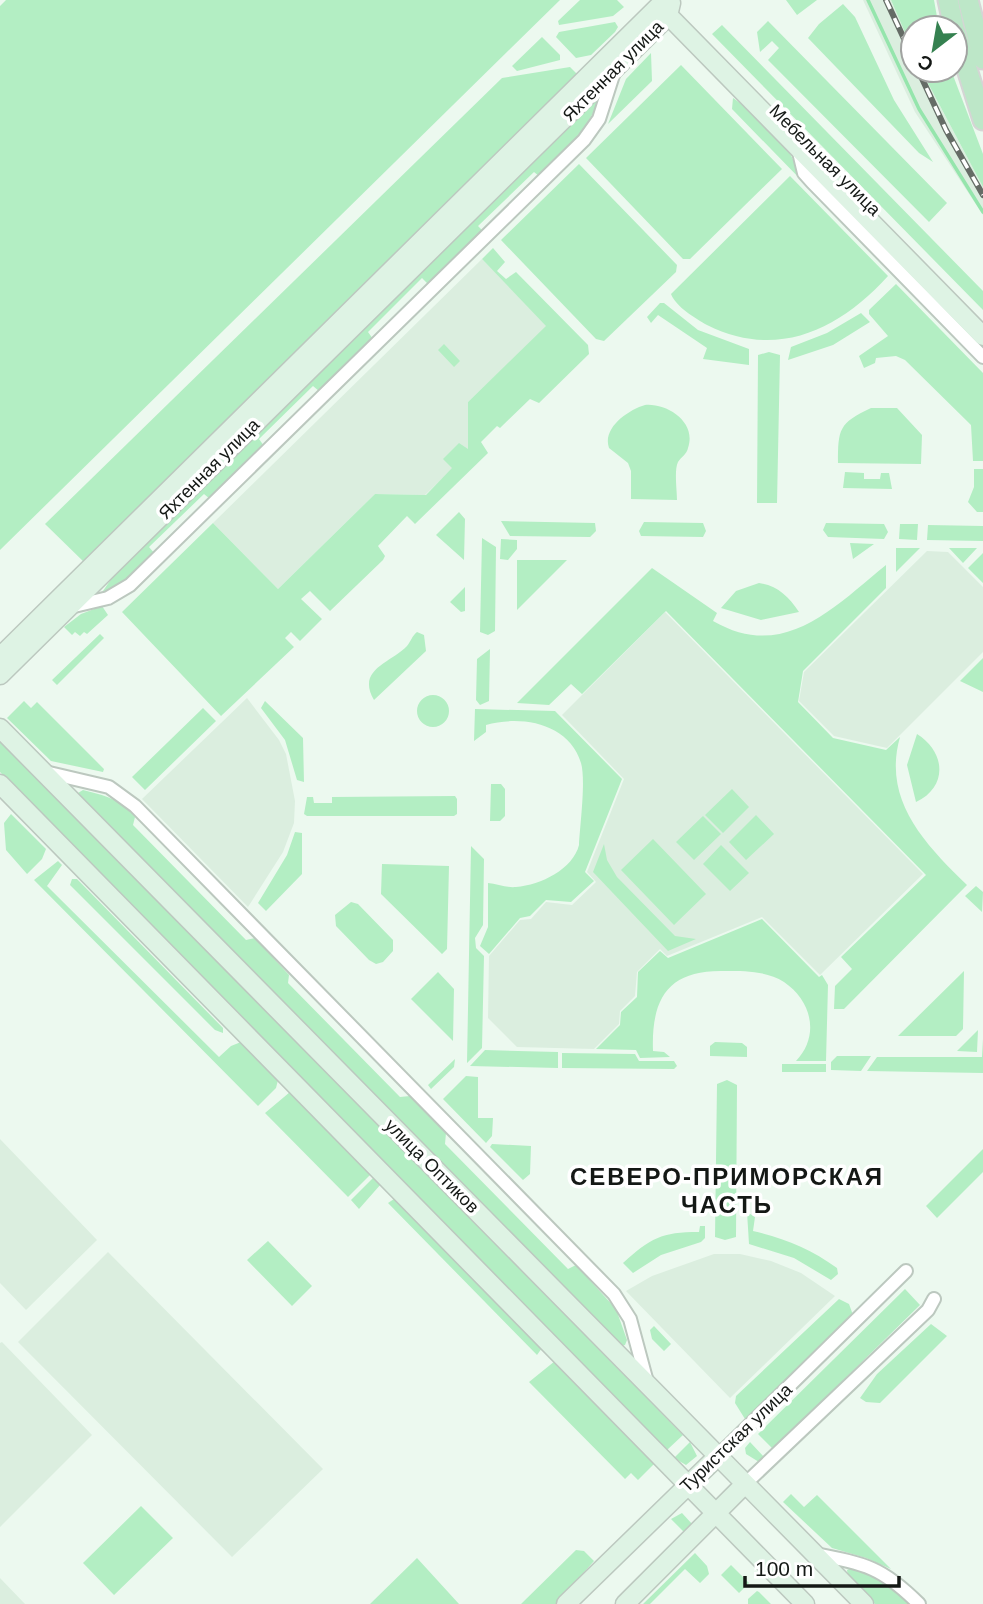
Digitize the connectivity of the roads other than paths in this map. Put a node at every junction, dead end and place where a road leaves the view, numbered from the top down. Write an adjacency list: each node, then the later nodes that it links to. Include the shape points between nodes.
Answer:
1 (968, 0): 3 (main road)
2 (663, 5): 4 (street, Яхтенная улица); 7 (street, Мебельная улица); 8 (street, Мебельная улица); 12 (street, Яхтенная улица)
3 (983, 59)
4 (615, 69): 11 (street, Яхтенная улица); 11 (street, via 599,119 574,150 130,585 108,598)
5 (969, 74): 6 (main road)
6 (983, 120)
7 (797, 148): 9 (street, Мебельная улица); 10 (street, via 811,182)
8 (983, 321)
9 (983, 337)
10 (983, 357)
11 (69, 607): 13 (street, Яхтенная улица)
12 (0, 657)
13 (0, 675)
14 (0, 728): 15 (street, улица Оптиков)
15 (43, 772): 19 (street, улица Оптиков); 19 (street, via 109,787 144,816 614,1294 630,1319)
16 (0, 784): 22 (street)
17 (906, 1271): 20 (street, Туристская улица)
18 (934, 1299): 21 (street, via 928,1310)
19 (648, 1386): 20 (street, улица Оптиков)
20 (718, 1456): 21 (street, улица Оптиков); 22 (street, Туристская улица)
21 (745, 1484): 23 (street); 24 (street, улица Оптиков)
22 (688, 1485): 23 (street); 25 (street, Туристская улица)
23 (715, 1514): 26 (street); 27 (street)
24 (815, 1554): 28 (street, улица Оптиков); 29 (street, via 881,1571)
25 (566, 1604)
26 (625, 1604)
27 (804, 1604)
28 (864, 1604)
29 (919, 1604)

